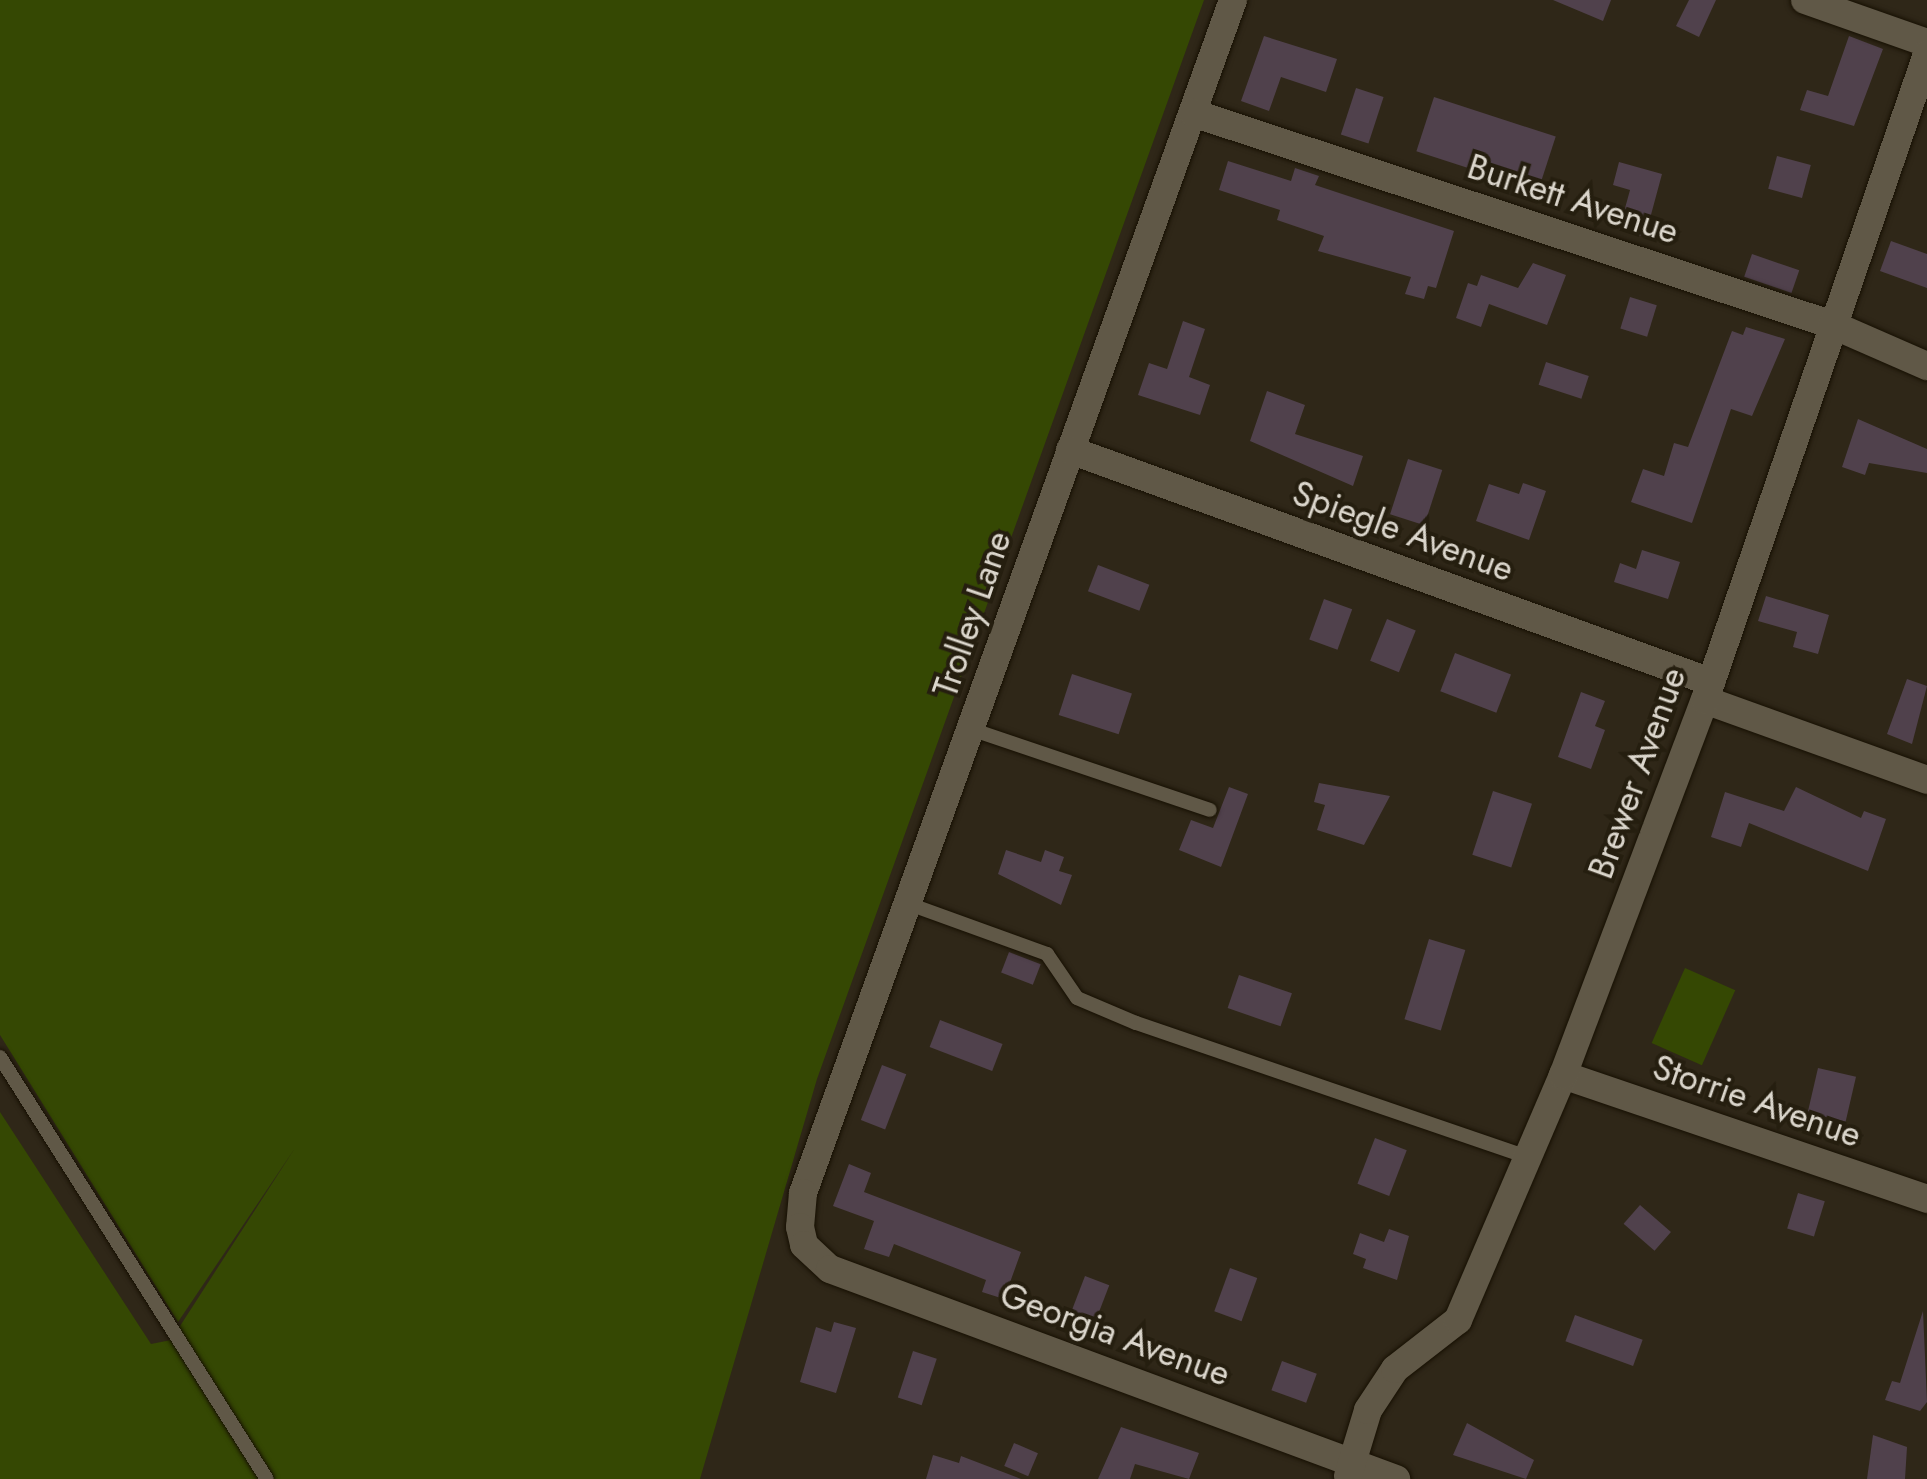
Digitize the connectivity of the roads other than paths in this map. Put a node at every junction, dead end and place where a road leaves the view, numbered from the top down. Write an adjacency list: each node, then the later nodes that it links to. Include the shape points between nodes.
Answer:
1 (1233, 0): 5 (street, Trolley Lane)
2 (1805, 0): 3 (street)
3 (1927, 42)
4 (1927, 54): 6 (street, Brewer Avenue)
5 (1192, 113): 6 (street, Burkett Avenue); 8 (street, Trolley Lane)
6 (1833, 325): 7 (street, Burkett Avenue); 9 (street, Brewer Avenue)
7 (1927, 366)
8 (1070, 450): 9 (street, Spiegle Avenue); 10 (street, Trolley Lane)
9 (1708, 691): 11 (street, Spiegle Avenue); 15 (street, Brewer Avenue)
10 (971, 729): 12 (lane); 13 (street, Trolley Lane)
11 (1927, 780)
12 (1210, 810)
13 (909, 904): 16 (lane, via 1047,954 1077,998 1136,1023); 18 (street, Trolley Lane, via 804,1193 800,1227)
14 (0, 1057): 20 (lane)
15 (1563, 1075): 16 (street, Brewer Avenue); 17 (street, Storrie Avenue)
16 (1528, 1158): 19 (street, Brewer Avenue, via 1458,1320 1395,1369 1368,1410)
17 (1927, 1199)
18 (813, 1253): 19 (street, Georgia Avenue, via 830,1270)
19 (1350, 1470): 21 (street, Georgia Avenue)
20 (267, 1479)
21 (1396, 1479)

